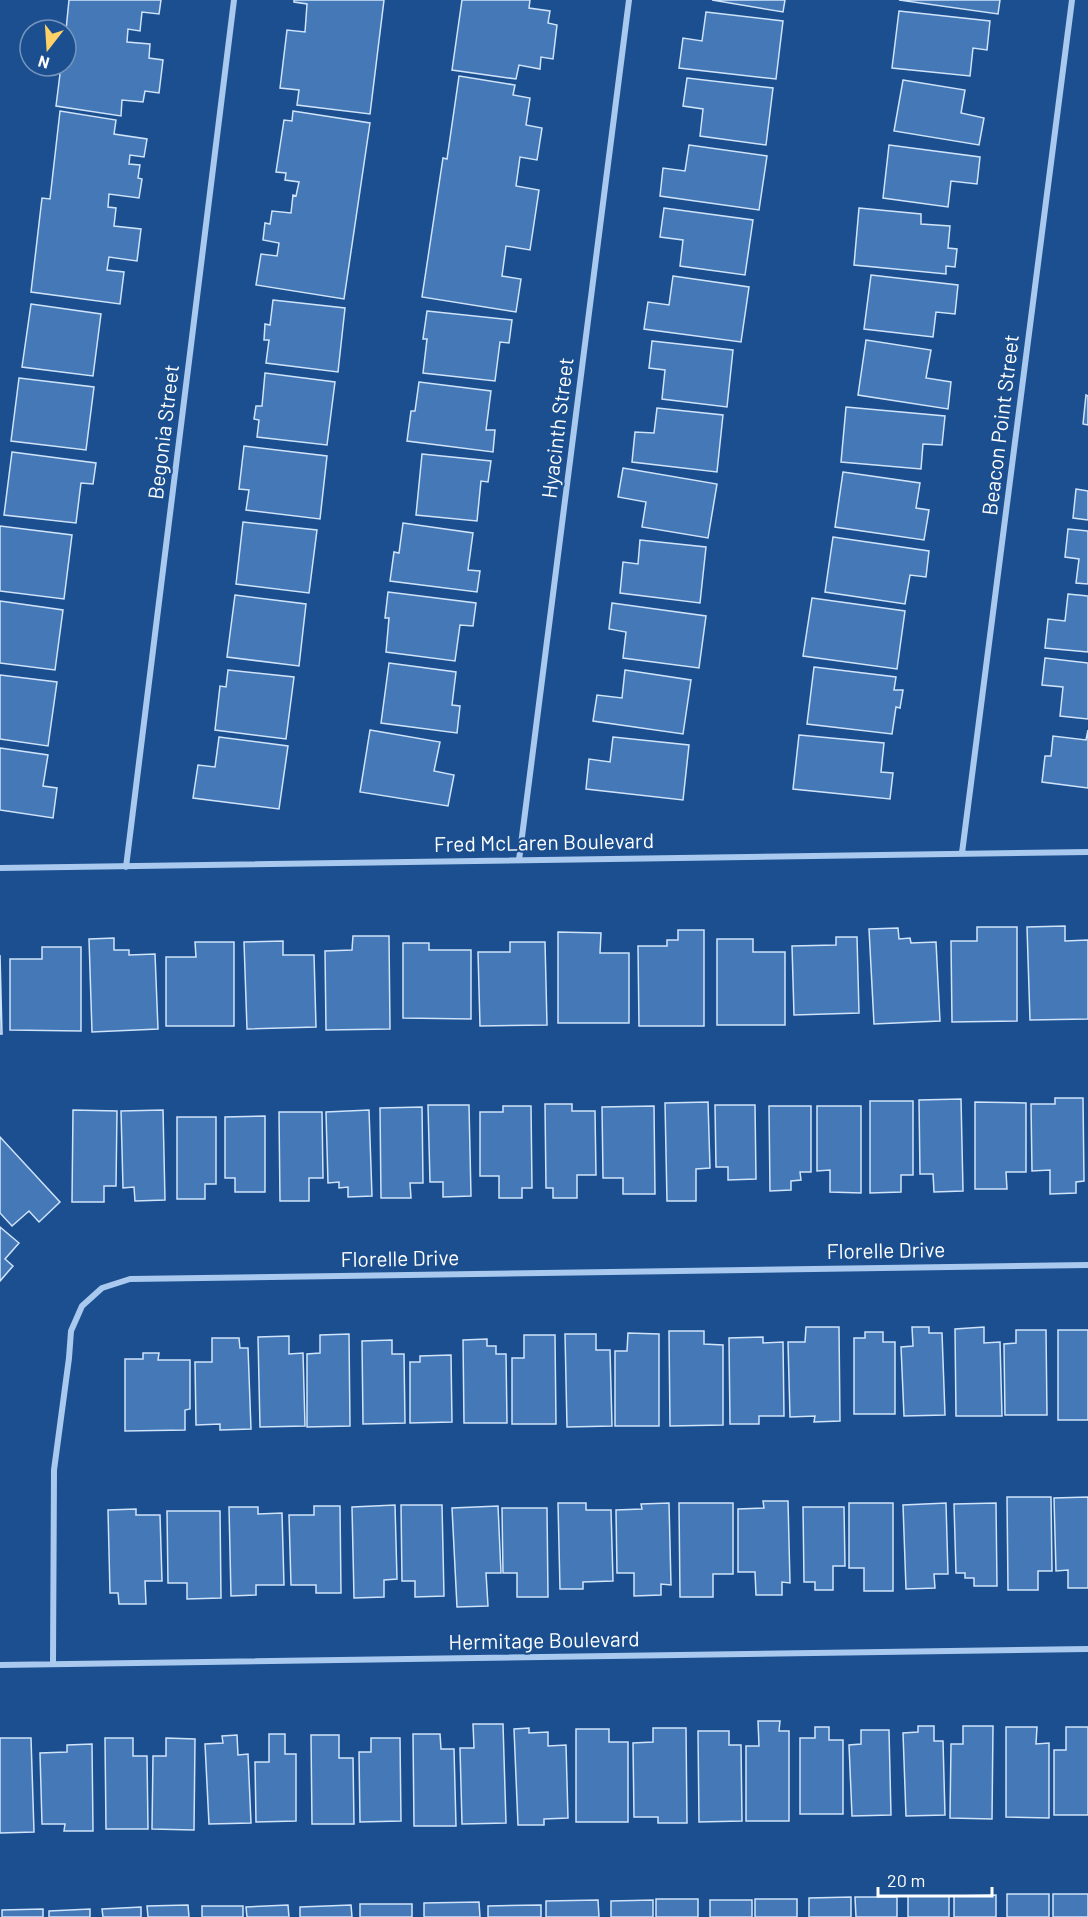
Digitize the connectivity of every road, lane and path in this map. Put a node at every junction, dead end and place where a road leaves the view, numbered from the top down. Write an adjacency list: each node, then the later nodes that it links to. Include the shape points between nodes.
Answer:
1 (234, 0): 7 (street, Begonia Street)
2 (629, 0): 6 (street, Hyacinth Street)
3 (1072, 0): 5 (street, Beacon Point Street)
4 (1088, 852): 5 (street, Fred McLaren Boulevard)
5 (962, 853): 6 (street, Fred McLaren Boulevard)
6 (519, 860): 7 (street, Fred McLaren Boulevard)
7 (126, 867): 8 (street, Fred McLaren Boulevard)
8 (0, 868)
9 (1088, 1265): 11 (street, Florelle Drive, via 130,1279 102,1288 82,1306 71,1330 54,1470)
10 (1088, 1649): 11 (street, Hermitage Boulevard)
11 (53, 1664): 12 (street, Hermitage Boulevard)
12 (0, 1665)

